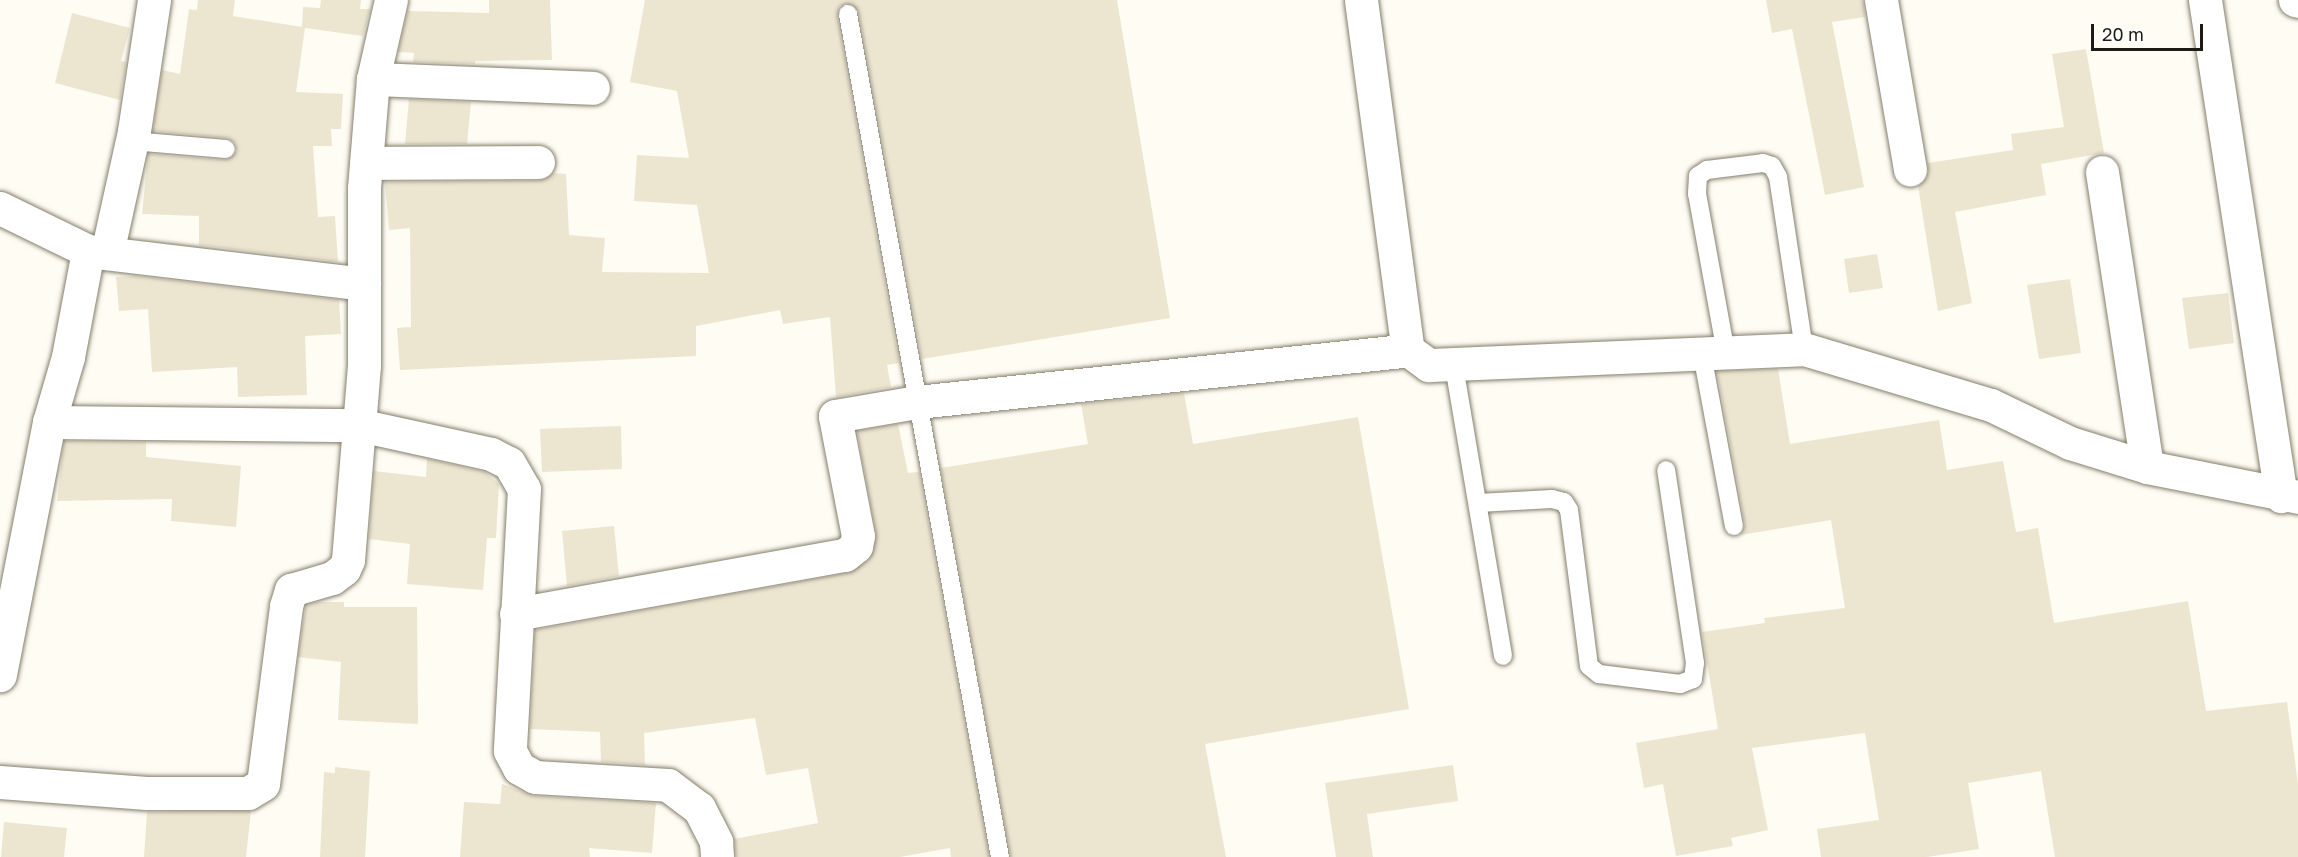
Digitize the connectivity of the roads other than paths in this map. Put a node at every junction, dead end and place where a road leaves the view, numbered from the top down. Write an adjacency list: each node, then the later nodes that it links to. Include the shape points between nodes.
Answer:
1 (154, 0): 9 (street)
2 (391, 0): 7 (street)
3 (1361, 0): 19 (street)
4 (1881, 0): 13 (street)
5 (2205, 0): 27 (street)
6 (848, 14): 22 (lane)
7 (373, 79): 8 (street); 12 (street)
8 (592, 88)
9 (132, 141): 10 (lane); 16 (street)
10 (226, 149)
11 (538, 162): 12 (street)
12 (366, 163): 17 (street)
13 (1910, 170)
14 (2102, 172): 25 (street)
15 (0, 208): 16 (street)
16 (98, 252): 17 (street); 23 (street)
17 (364, 284): 24 (street)
18 (1804, 349): 20 (street); 20 (lane, via 1778,177 1772,166 1763,163 1707,170 1698,176); 25 (street, via 1991,405 2070,443)
19 (1408, 350): 21 (street, via 1429,365); 22 (street)
20 (1714, 353): 21 (street); 29 (lane)
21 (1454, 366): 28 (lane)
22 (917, 402): 30 (street, via 836,416 858,536 856,546 845,555); 35 (lane)
23 (49, 422): 24 (street); 32 (street)
24 (359, 425): 30 (street, via 491,454 509,463 524,489); 33 (street, via 344,569 332,578 291,590 286,606 263,784 248,793 147,793)
25 (2147, 467): 27 (street)
26 (1666, 470): 28 (lane, via 1695,663 1693,679 1680,684 1599,674 1588,666 1569,510 1564,502 1552,498)
27 (2290, 497)
28 (1478, 503): 31 (lane)
29 (1734, 526)
30 (516, 614): 34 (street, via 510,751 519,768 535,777 668,785 699,808 716,842)
31 (1503, 656)
32 (1, 666)
33 (0, 782)
34 (717, 857)
35 (1000, 857)

